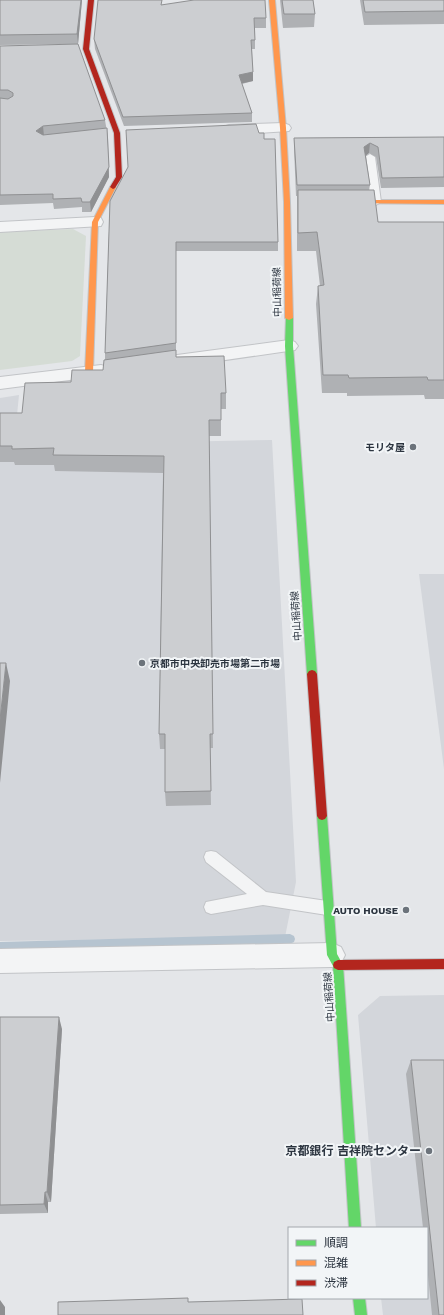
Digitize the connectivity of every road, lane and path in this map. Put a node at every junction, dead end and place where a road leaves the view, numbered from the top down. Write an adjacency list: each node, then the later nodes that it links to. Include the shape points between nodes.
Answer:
1 (91, 0): 4 (main road)
2 (272, 0): 5 (main road, 中山稲荷線)
3 (71, 49): 4 (street)
4 (86, 49): 8 (main road)
5 (283, 128): 6 (street); 15 (main road, 中山稲荷線, via 291,202)
6 (212, 130)
7 (133, 132): 8 (street)
8 (113, 133): 13 (main road, via 119,177)
9 (370, 157): 11 (lane)
10 (339, 202): 11 (main road)
11 (376, 202): 12 (main road)
12 (444, 202)
13 (95, 222): 14 (street); 18 (main road)
14 (0, 228)
15 (289, 346): 16 (street); 23 (main road, 中山稲荷線)
16 (158, 363)
17 (120, 368): 18 (street)
18 (89, 372): 19 (street)
19 (0, 383)
20 (211, 857): 21 (lane)
21 (263, 898): 22 (lane); 23 (lane)
22 (211, 907)
23 (327, 908): 24 (main road, 中山稲荷線)
24 (335, 960): 25 (street); 26 (main road); 27 (main road, 中山稲荷線)
25 (0, 961)
26 (444, 964)
27 (355, 1227)
28 (360, 1299): 29 (main road)
29 (361, 1315)

